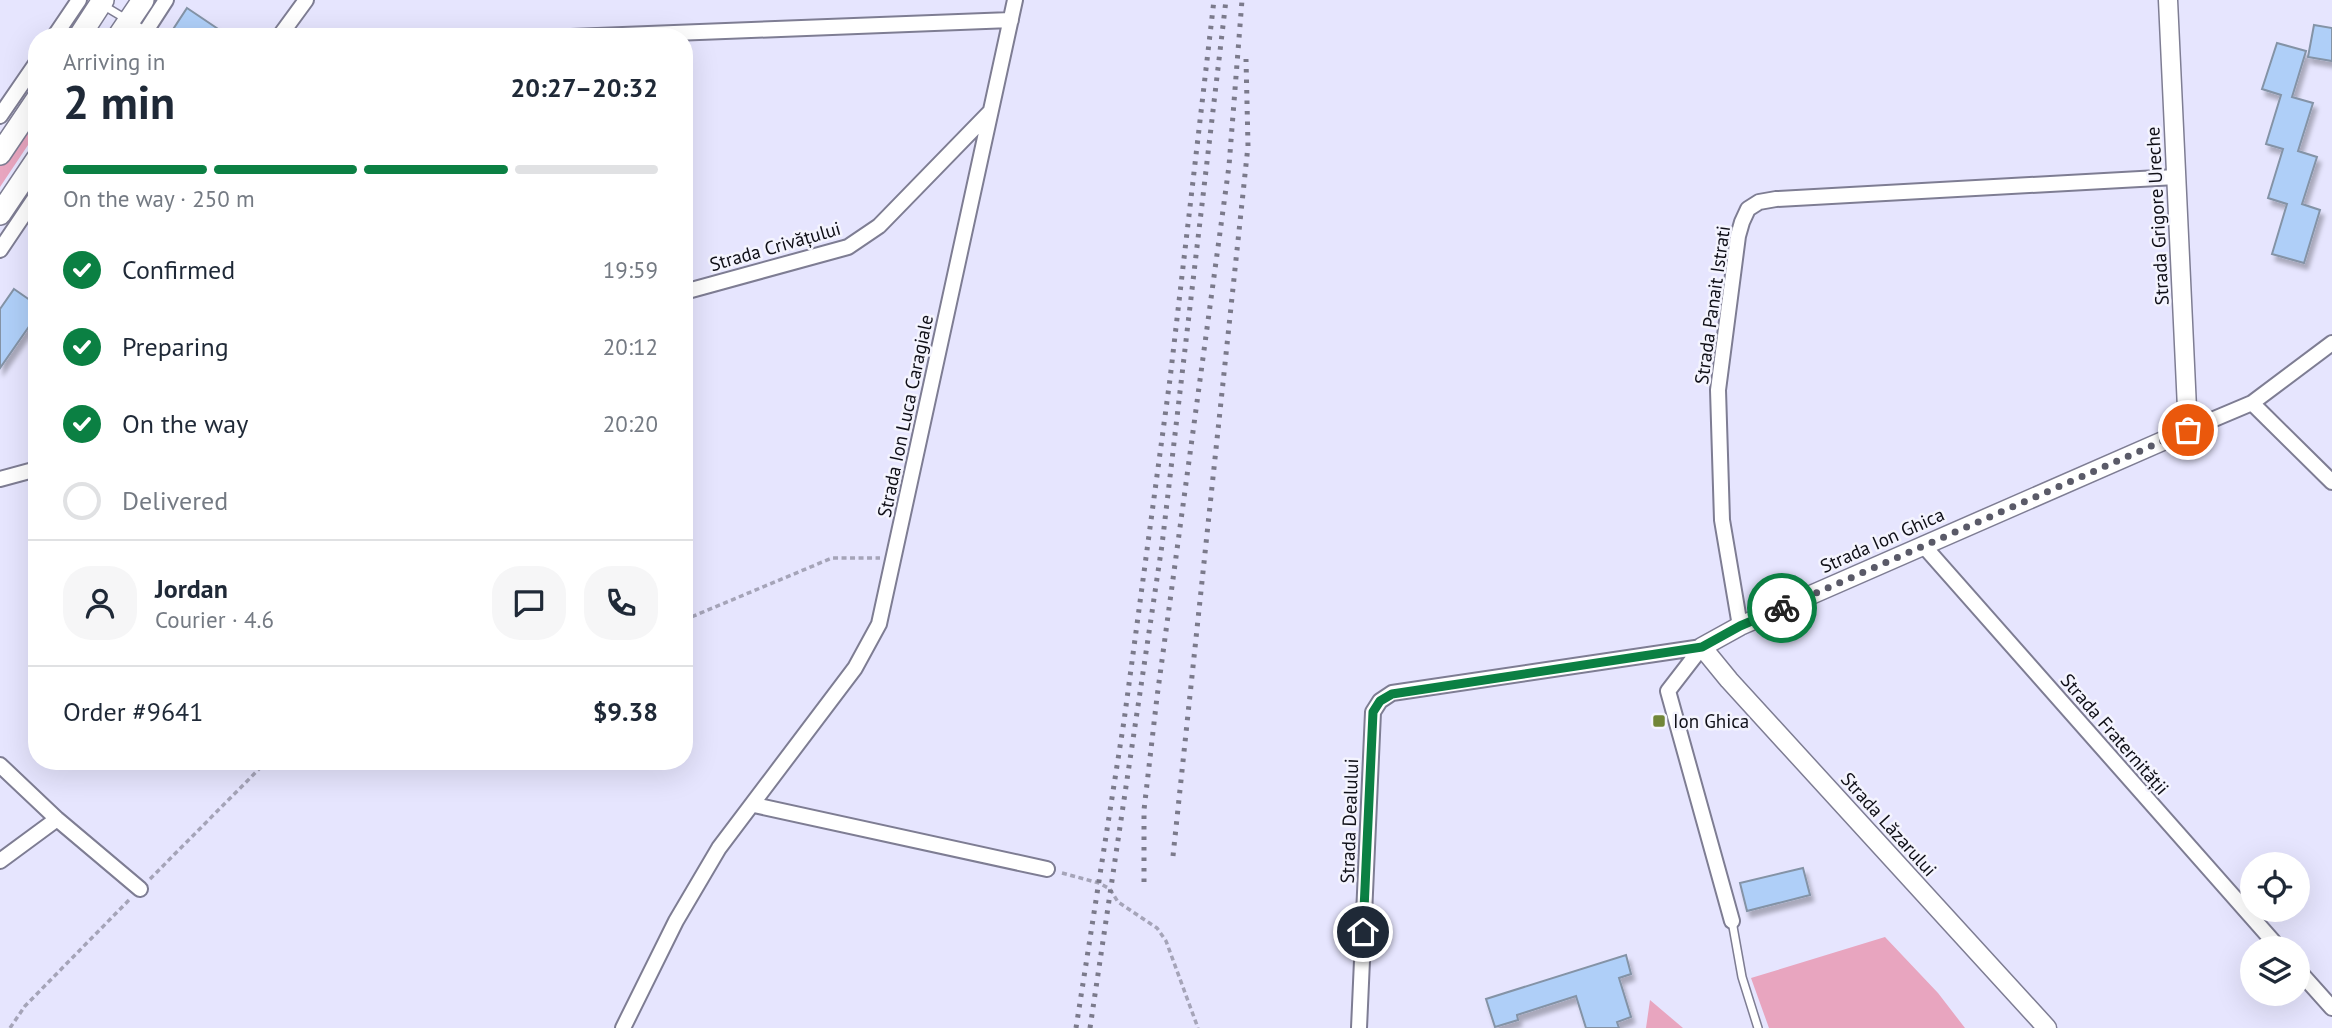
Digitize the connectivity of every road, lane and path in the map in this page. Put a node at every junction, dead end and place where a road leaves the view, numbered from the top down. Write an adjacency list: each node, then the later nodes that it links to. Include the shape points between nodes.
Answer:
1 (79, 0): 9 (street)
2 (143, 0): 12 (main road)
3 (166, 0): 13 (street)
4 (306, 0): 14 (street)
5 (1015, 0): 8 (street, Strada Ion Luca Caragiale)
6 (2168, 0): 22 (street, Strada Grigore Ureche)
7 (100, 1): 10 (main road); 11 (lane)
8 (1011, 20): 15 (street); 17 (street, Strada Ion Luca Caragiale)
9 (60, 28)
10 (84, 28)
11 (131, 28)
12 (135, 28)
13 (137, 28)
14 (286, 28)
15 (693, 32)
16 (28, 75): 19 (street)
17 (990, 111): 26 (street, Strada Crivățului, via 879,226 848,247); 34 (street, Strada Ion Luca Caragiale)
18 (28, 112): 20 (main road)
19 (0, 116)
20 (0, 154)
21 (28, 172): 24 (main road)
22 (2176, 177): 29 (street, Strada Grigore Ureche); 36 (street, Strada Panait Istrati, via 1776,198 1748,209 1738,236 1718,390 1722,520)
23 (28, 208): 25 (street)
24 (0, 214)
25 (0, 250)
26 (693, 290)
27 (2332, 343): 28 (street, Strada Ion Ghica)
28 (2252, 403): 29 (street, Strada Ion Ghica); 32 (street)
29 (2188, 430): 33 (street, Strada Ion Ghica)
30 (28, 471): 31 (street)
31 (0, 479)
32 (2332, 482)
33 (1923, 545): 36 (street, Strada Ion Ghica); 46 (street, Strada Fraternității)
34 (893, 558): 35 (path, via 832,558); 40 (street, Strada Ion Luca Caragiale, via 879,624 855,668)
35 (693, 616)
36 (1740, 626): 37 (street, Strada Ion Ghica)
37 (1702, 647): 38 (street, Strada Ion Ghica, via 1392,694); 45 (street, via 1668,691); 49 (street, Strada Lăzarului)
38 (1380, 701): 52 (street, Strada Dealului, via 1373,712)
39 (0, 765): 41 (street)
40 (754, 805): 43 (street); 50 (street, Strada Ion Luca Caragiale, via 719,848 676,921)
41 (57, 818): 42 (street); 44 (street)
42 (0, 862)
43 (1047, 869): 51 (path, via 1100,883 1118,902 1157,928)
44 (140, 889)
45 (1732, 921): 53 (lane, via 1742,977)
46 (2268, 936)
47 (2310, 983): 48 (street)
48 (2332, 1008)
49 (2041, 1026)
50 (623, 1028)
51 (1198, 1028)
52 (1359, 1028)
53 (1758, 1028)

